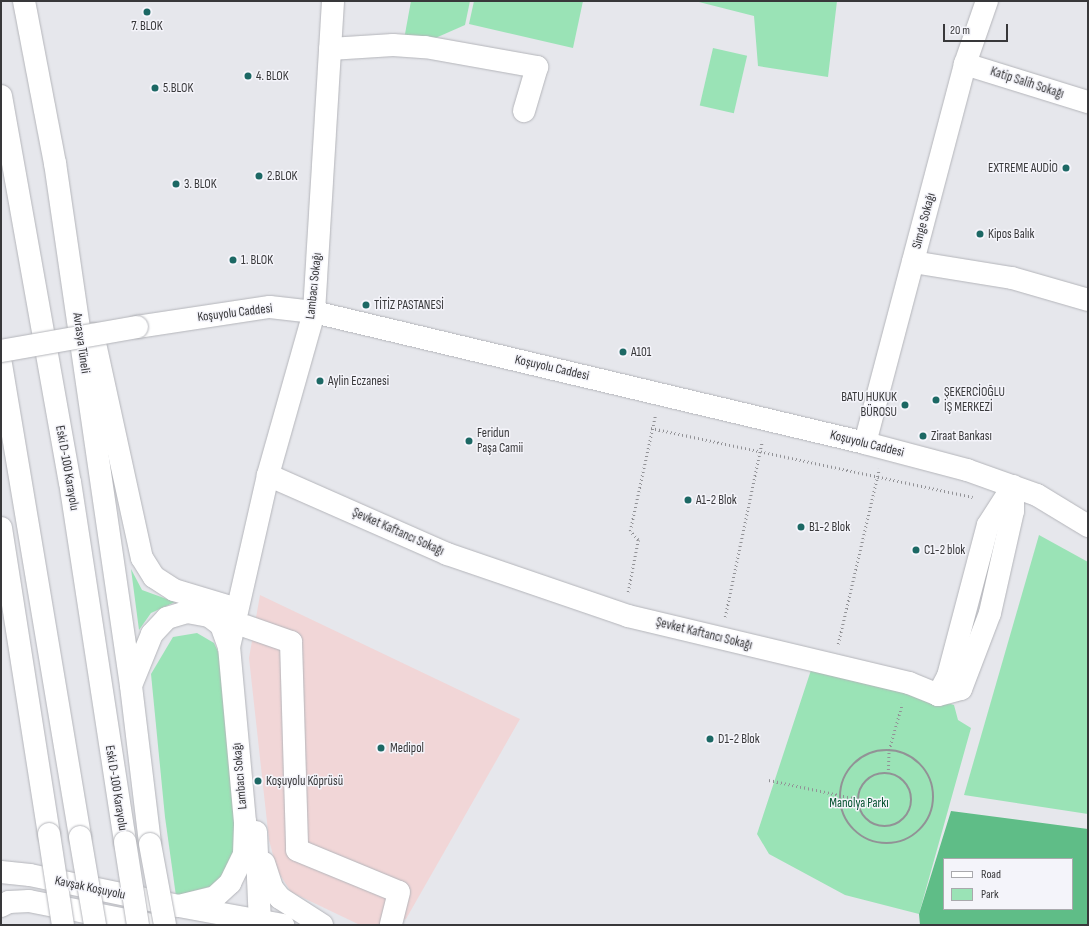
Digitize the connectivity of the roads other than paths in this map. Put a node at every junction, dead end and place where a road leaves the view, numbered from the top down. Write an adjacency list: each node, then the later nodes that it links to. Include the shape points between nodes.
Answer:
1 (24, 1): 9 (main road, Avrasya Tüneli)
2 (333, 1): 4 (main road, Lambacı Sokağı)
3 (987, 1): 5 (main road, Simge Sokağı)
4 (330, 49): 8 (main road, via 393,45 425,47 537,67); 12 (main road, Lambacı Sokağı)
5 (965, 64): 7 (main road, Katip Salih Sokağı); 10 (main road, Simge Sokağı)
6 (1, 96): 30 (main road, Eski D-100 Karayolu, bridge, via 70,482)
7 (1088, 102)
8 (524, 110)
9 (55, 163): 20 (main road, via 142,558 154,577 174,590); 22 (main road, Avrasya Tüneli)
10 (913, 262): 11 (main road, via 1012,278); 15 (main road, Simge Sokağı)
11 (1088, 300)
12 (314, 312): 13 (main road, Koşuyolu Caddesi, bridge, via 270,307); 15 (main road, Koşuyolu Caddesi); 16 (main road, Lambacı Sokağı)
13 (1, 351)
14 (1, 364): 29 (main road, bridge)
15 (874, 445): 17 (main road, Koşuyolu Caddesi, via 967,470)
16 (268, 475): 17 (main road, Şevket Kaftancı Sokağı, via 447,554 624,614 909,683 938,695 961,689 990,613 1013,511); 20 (main road, Lambacı Sokağı)
17 (1007, 495): 18 (main road, Koşuyolu Caddesi, via 1037,495)
18 (1088, 526)
19 (1, 528): 28 (main road, bridge)
20 (241, 617): 21 (main road, Lambacı Sokağı); 23 (main road, Lambacı Sokağı); 35 (main road, via 291,642 297,850 399,892)
21 (229, 647): 22 (main road, via 221,624 209,616 187,612 167,618 152,634); 26 (main road, Lambacı Sokağı, via 244,822 244,854 230,883 215,897)
22 (131, 686): 32 (main road, Avrasya Tüneli, bridge, via 150,844)
23 (256, 821): 27 (main road); 34 (main road, via 272,888 290,906)
24 (1, 872): 26 (main road, Kavşak Koşuyolu, via 30,875)
25 (1, 906): 31 (main road, Kavşak Koşuyolu, via 9,902 29,901)
26 (179, 906): 27 (main road, Kavşak Koşuyolu)
27 (260, 923): 33 (main road, Kavşak Koşuyolu)
28 (63, 925)
29 (95, 925)
30 (138, 925)
31 (151, 925)
32 (165, 925)
33 (283, 925)
34 (322, 925)
35 (391, 925)

